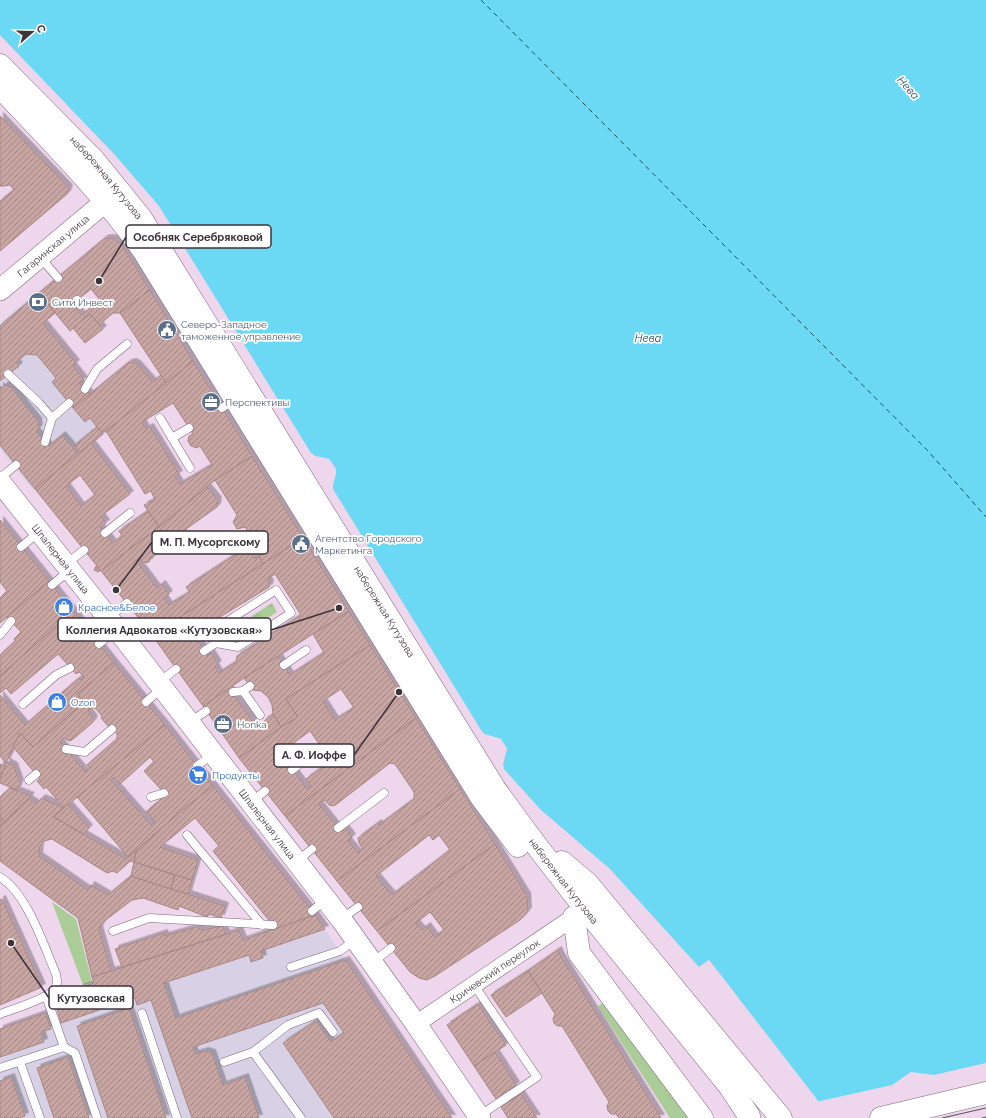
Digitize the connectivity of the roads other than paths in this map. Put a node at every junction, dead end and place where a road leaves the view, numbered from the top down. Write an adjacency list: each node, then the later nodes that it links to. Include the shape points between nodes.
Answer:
1 (0, 65): 3 (main road, набережная Кутузова, via 93,159)
2 (0, 87): 3 (main road, набережная Кутузова, via 81,172)
3 (112, 196): 4 (street, Гагаринская улица); 52 (main road, набережная Кутузова, via 141,218 495,789); 56 (main road, набережная Кутузова, via 228,403 482,797)
4 (40, 256): 5 (lane); 6 (street, Гагаринская улица)
5 (58, 278)
6 (0, 290)
7 (127, 344): 9 (lane, via 97,370)
8 (8, 374): 11 (lane)
9 (85, 389)
10 (69, 403): 11 (lane)
11 (52, 418): 15 (lane)
12 (160, 418): 14 (lane)
13 (189, 428): 14 (lane)
14 (172, 438): 17 (lane)
15 (45, 442)
16 (16, 465): 18 (lane)
17 (190, 468)
18 (0, 478)
19 (0, 482): 21 (street, Шпалерная улица)
20 (130, 514): 22 (lane)
21 (40, 532): 23 (lane); 25 (street, Шпалерная улица)
22 (105, 533)
23 (21, 547)
24 (84, 550): 25 (lane)
25 (68, 567): 26 (lane); 29 (street, Шпалерная улица)
26 (52, 585)
27 (127, 603): 29 (lane)
28 (11, 621): 30 (lane)
29 (113, 623): 32 (lane); 38 (street, Шпалерная улица)
30 (0, 635)
31 (216, 643): 31 (lane, via 238,646 291,613 276,590 223,624); 33 (lane)
32 (99, 644)
33 (204, 650)
34 (306, 650): 35 (lane)
35 (284, 665)
36 (70, 668): 41 (lane, via 56,674)
37 (176, 669): 38 (lane)
38 (161, 685): 40 (lane); 46 (street, Шпалерная улица, via 198,717)
39 (233, 692): 42 (lane, via 247,689)
40 (146, 702)
41 (24, 704)
42 (260, 715)
43 (112, 728): 44 (lane, via 85,752)
44 (66, 749)
45 (314, 753): 48 (lane)
46 (214, 754): 47 (lane); 60 (street, Шпалерная улица, via 258,796 304,855 319,905 350,913)
47 (198, 766)
48 (292, 770)
49 (164, 793): 51 (lane)
50 (384, 793): 53 (lane)
51 (151, 797)
52 (522, 827): 78 (main road, набережная Кутузова, via 730,1087); 83 (main road, via 588,884)
53 (338, 828)
54 (187, 835): 57 (lane)
55 (0, 877): 65 (lane, via 16,891 25,904 56,974 58,983 54,991)
56 (574, 917): 64 (street, Кричевский переулок); 78 (main road, набережная Кутузова, via 718,1096); 82 (main road, via 579,953)
57 (262, 925): 58 (lane); 59 (lane, via 149,918)
58 (273, 925)
59 (113, 931)
60 (356, 939): 62 (street, Шпалерная улица); 63 (lane, via 340,951)
61 (391, 948): 62 (lane)
62 (373, 962): 68 (street, Шпалерная улица)
63 (291, 967)
64 (474, 985): 68 (street, Кричевский переулок); 77 (lane, via 537,1077)
65 (46, 996): 67 (lane); 70 (lane)
66 (142, 1013): 81 (lane)
67 (0, 1014)
68 (416, 1024): 77 (street, Шпалерная улица)
69 (333, 1032): 71 (lane, via 319,1013 288,1025)
70 (64, 1047): 72 (lane); 80 (lane, via 75,1053)
71 (253, 1052): 73 (lane); 76 (lane)
72 (20, 1062): 74 (lane); 79 (lane)
73 (224, 1062)
74 (0, 1068)
75 (986, 1093): 84 (main road)
76 (297, 1117)
77 (479, 1117)
78 (741, 1117)
79 (40, 1118)
80 (97, 1118)
81 (177, 1118)
82 (702, 1118)
83 (780, 1118)
84 (882, 1118)

